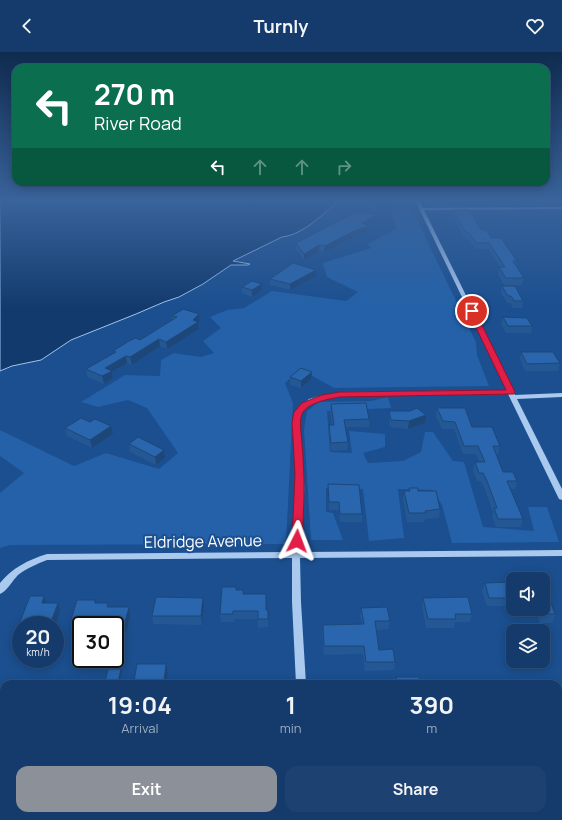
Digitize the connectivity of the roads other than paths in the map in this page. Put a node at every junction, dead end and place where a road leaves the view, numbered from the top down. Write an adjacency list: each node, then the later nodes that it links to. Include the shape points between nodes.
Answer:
1 (435, 236): 2 (street)
2 (512, 394): 3 (street); 4 (street); 6 (street, via 340,394 305,405 298,412 296,422 300,474)
3 (562, 395)
4 (562, 497)
5 (562, 553): 6 (street, Eldridge Avenue)
6 (296, 555): 7 (street, Eldridge Avenue, via 47,557 31,562 14,573); 8 (street)
7 (0, 590)
8 (301, 680)

